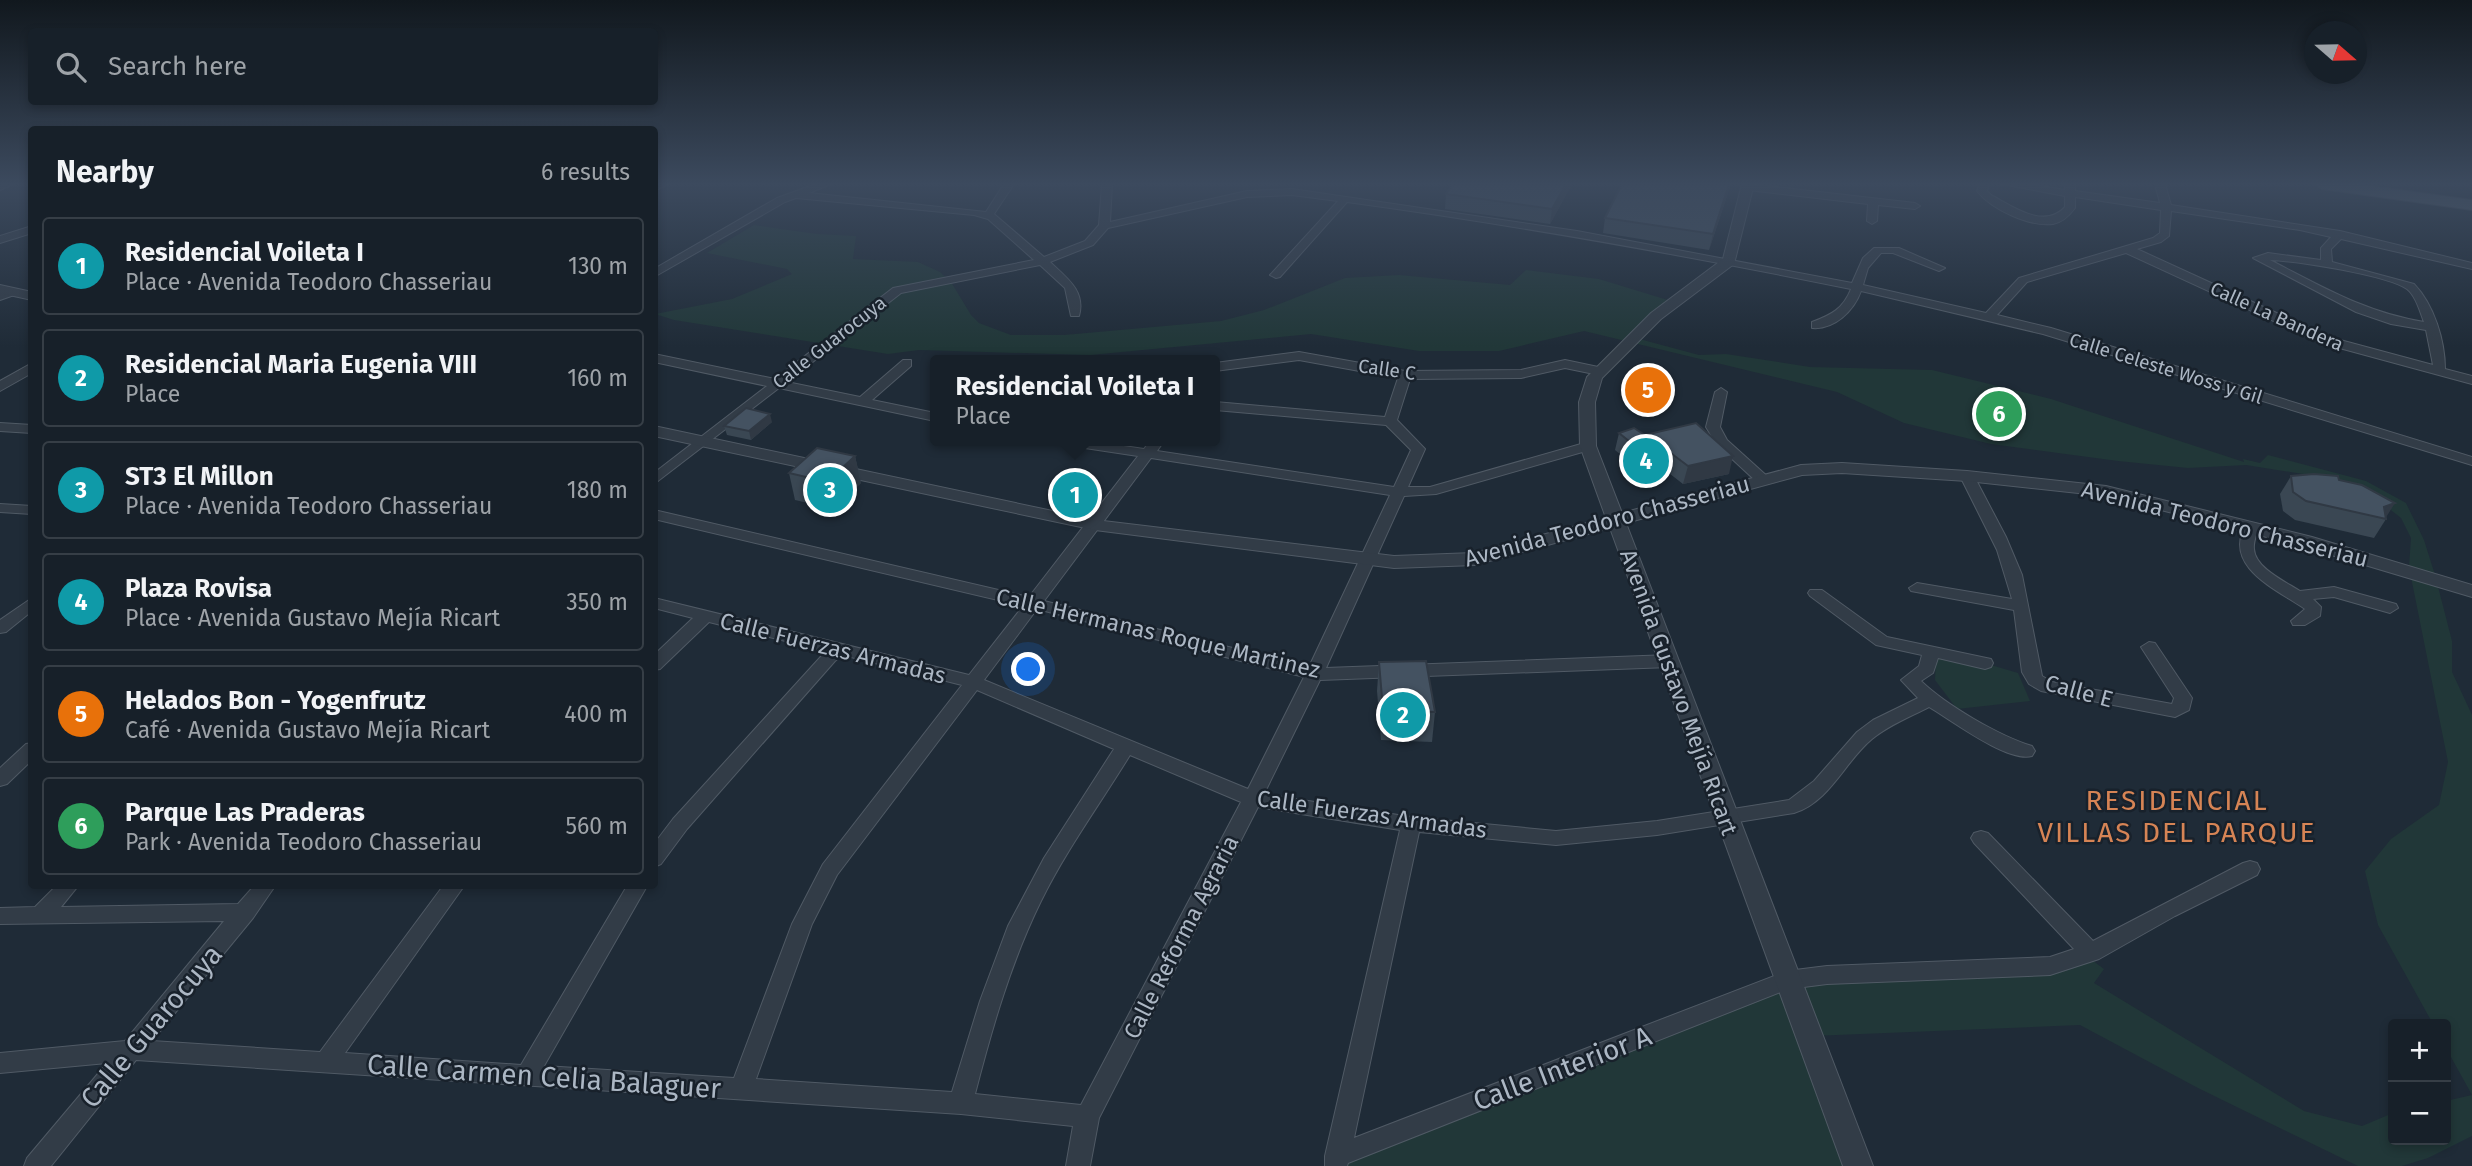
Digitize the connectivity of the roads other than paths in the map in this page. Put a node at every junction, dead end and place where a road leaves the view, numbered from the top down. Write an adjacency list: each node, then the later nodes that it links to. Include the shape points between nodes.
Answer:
1 (715, 238): 16 (street)
2 (1016, 238): 11 (street)
3 (1093, 238): 11 (street, Calle Guarocuya)
4 (1309, 238): 17 (street)
5 (1589, 238): 12 (street, Calle Celeste Woss y Gil)
6 (1735, 238): 12 (street)
7 (2159, 238): 10 (street)
8 (2336, 238): 13 (street, via 2326,248)
9 (2358, 238): 14 (street)
10 (2127, 249): 20 (street, via 2023,280); 28 (street, Calle La Bandera, via 2300,331)
11 (1043, 261): 19 (street, via 1070,286); 31 (street, Calle Guarocuya, via 897,290)
12 (1729, 261): 18 (street, Calle Celeste Woss y Gil); 27 (street, Avenida Gustavo Mejía Ricart, via 1656,316)
13 (2327, 265): 22 (street, via 2410,286 2416,290); 22 (street, via 2264,255 2258,258 2360,310)
14 (2472, 266)
15 (1939, 268): 18 (street, via 1882,249 1868,259)
16 (658, 272)
17 (1276, 275)
18 (1857, 288): 20 (street, Calle Celeste Woss y Gil); 21 (street, via 1846,312)
19 (1075, 314)
20 (1990, 316): 45 (street, Calle Celeste Woss y Gil)
21 (1816, 325)
22 (2431, 327): 28 (street)
23 (658, 359): 31 (street)
24 (907, 363): 34 (street)
25 (1220, 366): 29 (street, Calle C, via 1299,356)
26 (28, 370): 32 (street)
27 (1600, 371): 29 (street, Calle C, via 1565,364 1521,374); 43 (street, Avenida Gustavo Mejía Ricart, via 1587,402)
28 (2440, 371): 30 (street, Calle La Bandera)
29 (1405, 375): 37 (street)
30 (2472, 380)
31 (776, 384): 34 (street); 41 (street, Calle Guarocuya)
32 (0, 387)
33 (1721, 392): 48 (street, via 1713,427)
34 (862, 402): 36 (street)
35 (1220, 406): 37 (street)
36 (930, 416)
37 (1390, 421): 49 (street, Calle Reforma Agraria, via 1418,449)
38 (0, 427): 39 (street)
39 (28, 429)
40 (658, 431): 41 (street, Avenida Teodoro Chasseriau)
41 (703, 442): 47 (street, Calle Guarocuya); 54 (street, Avenida Teodoro Chasseriau)
42 (1127, 446): 44 (street)
43 (1588, 446): 49 (street, via 1432,491); 53 (street, Avenida Gustavo Mejía Ricart)
44 (1152, 448): 49 (street); 54 (street)
45 (2472, 461)
46 (1967, 476): 48 (street, Avenida Teodoro Chasseriau, via 1821,468); 55 (street, Avenida Teodoro Chasseriau, via 2106,491); 64 (street, Calle E, via 1993,524)
47 (658, 477)
48 (1763, 480): 53 (street, Avenida Teodoro Chasseriau)
49 (1399, 492): 56 (street, Calle Reforma Agraria)
50 (2, 510): 51 (street)
51 (28, 510)
52 (658, 515): 62 (street, Calle Hermanas Roque Martinez)
53 (1616, 521): 56 (street, Avenida Teodoro Chasseriau, via 1475,559); 73 (street, Avenida Gustavo Mejía Ricart)
54 (1095, 525): 56 (street, Avenida Teodoro Chasseriau); 62 (street)
55 (2250, 527): 58 (street, Avenida Teodoro Chasseriau); 60 (street, via 2249,559)
56 (1370, 561): 75 (street, Calle Reforma Agraria)
57 (1917, 588): 64 (street)
58 (2472, 591)
59 (1816, 593): 71 (street, via 1882,640)
60 (2299, 596): 65 (street, via 2334,593); 67 (street, via 2314,612)
61 (658, 604): 66 (street, Calle Fuerzas Armadas)
62 (1033, 604): 75 (street, Calle Hermanas Roque Martinez); 76 (street)
63 (28, 606): 68 (street)
64 (2021, 606): 69 (street, Calle E, via 2031,672 2047,687 2175,711 2183,706 2183,698)
65 (2390, 608)
66 (705, 616): 70 (street, Calle Fuerzas Armadas); 72 (street)
67 (2299, 621)
68 (0, 628)
69 (2149, 647)
70 (838, 651): 76 (street, Calle Fuerzas Armadas); 86 (street)
71 (1931, 652): 74 (street); 77 (street, via 1927,669 1910,680)
72 (658, 661)
73 (1670, 661): 75 (street, Calle Hermanas Roque Martinez); 83 (street, Avenida Gustavo Mejía Ricart)
74 (1985, 663)
75 (1316, 674): 82 (street, Calle Reforma Agraria)
76 (972, 682): 78 (street, Calle Fuerzas Armadas); 101 (street, via 816,893)
77 (1930, 700): 79 (street, via 2008,746); 83 (street, Calle Fuerzas Armadas, via 1863,736 1821,786 1794,806)
78 (1124, 745): 82 (street, Calle Fuerzas Armadas); 102 (street, via 1029,903 991,999)
79 (2026, 751)
80 (28, 753): 81 (street)
81 (0, 779)
82 (1252, 799): 84 (street, Calle Fuerzas Armadas); 103 (street, Calle Reforma Agraria)
83 (1726, 819): 84 (street, Calle Fuerzas Armadas, via 1556,838); 96 (street, Avenida Gustavo Mejía Ricart)
84 (1411, 824): 104 (street)
85 (1981, 838): 95 (street)
86 (658, 854)
87 (2250, 869): 95 (street, Calle Interior A)
88 (65, 889): 93 (street)
89 (263, 889): 92 (street, Calle Guarocuya)
90 (452, 889): 98 (street)
91 (635, 889): 100 (street)
92 (246, 912): 93 (street); 97 (street, Calle Guarocuya)
93 (41, 914): 94 (street)
94 (0, 916)
95 (2091, 953): 96 (street, Calle Interior A, via 2050,966)
96 (1787, 980): 104 (street, Calle Interior A); 107 (street, Avenida Gustavo Mejía Ricart)
97 (131, 1050): 98 (street, Calle Carmen Celia Balaguer); 99 (street, Calle Carmen Celia Balaguer); 105 (street, Calle Guarocuya)
98 (326, 1062): 100 (street, Calle Carmen Celia Balaguer)
99 (0, 1063)
100 (527, 1075): 101 (street, Calle Carmen Celia Balaguer)
101 (741, 1089): 102 (street, Calle Carmen Celia Balaguer)
102 (961, 1103): 103 (street, Calle Carmen Celia Balaguer)
103 (1087, 1117): 106 (street, Calle Reforma Agraria)
104 (1336, 1161)
105 (36, 1166)
106 (1078, 1166)
107 (1858, 1166)

